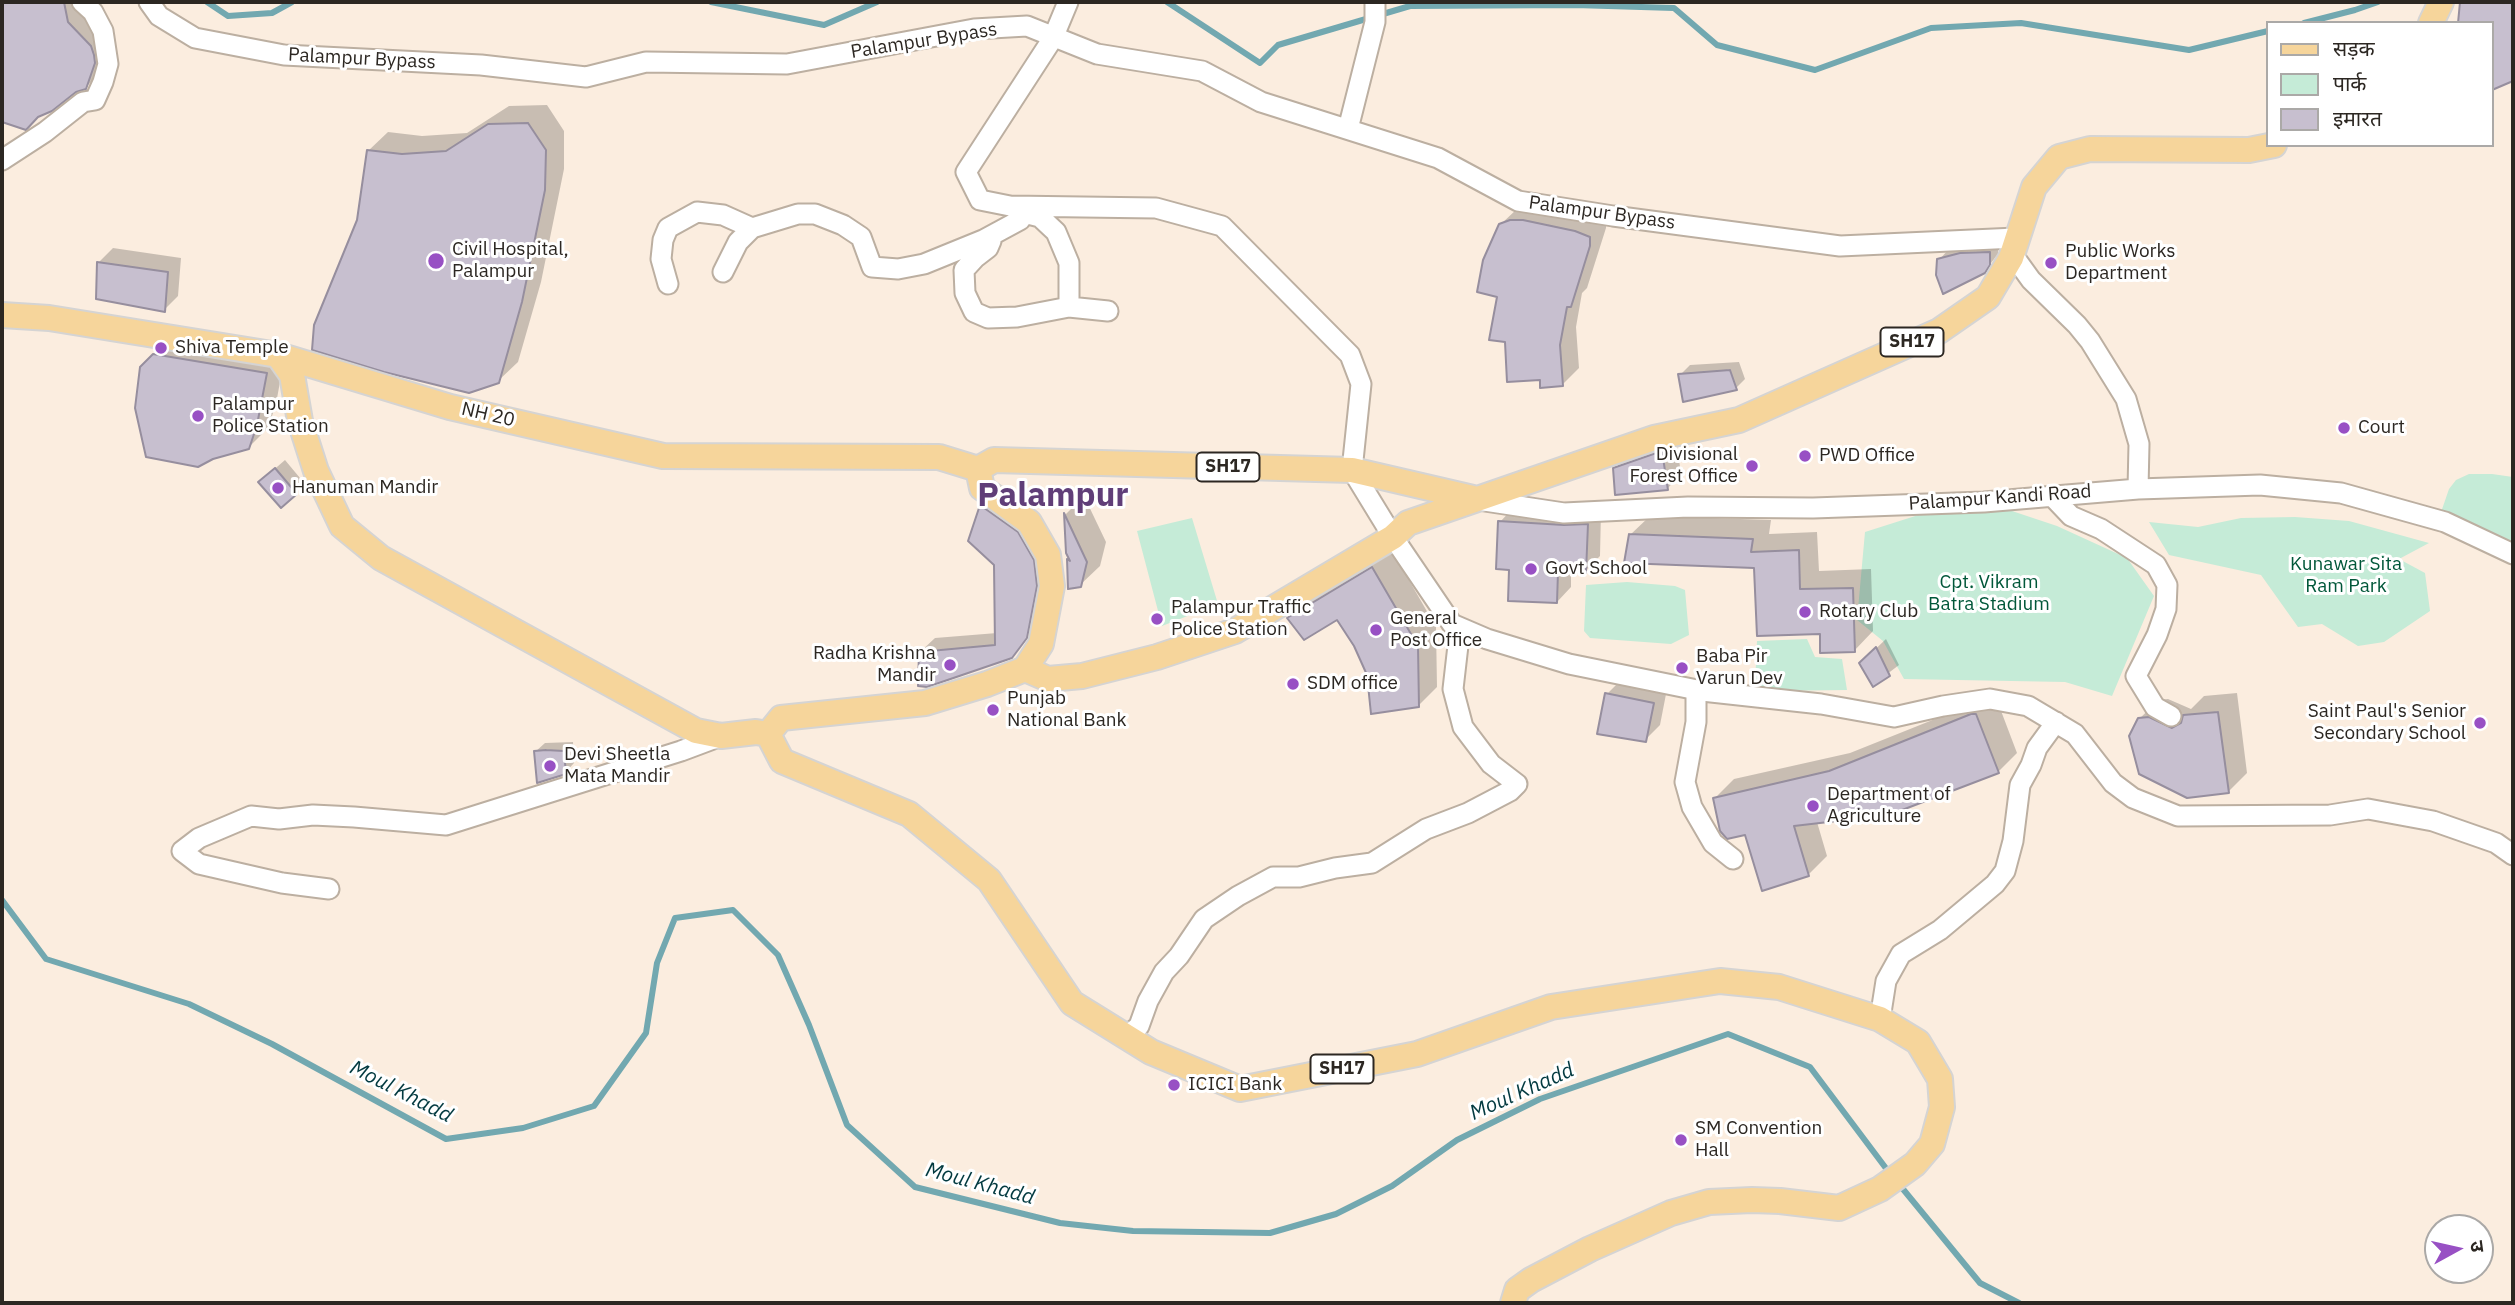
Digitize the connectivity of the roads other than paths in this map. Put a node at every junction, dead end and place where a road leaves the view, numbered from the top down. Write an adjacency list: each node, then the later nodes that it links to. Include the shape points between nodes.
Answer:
1 (82, 2): 10 (street, via 103,31 108,64 95,100 83,102)
2 (149, 2): 7 (street, Palampur Bypass, via 159,16 195,38 284,55 481,65 586,77 646,62 787,64 974,29 1027,26)
3 (1068, 2): 7 (street)
4 (1375, 2): 8 (street, via 1375,22)
5 (2441, 2): 6 (main road)
6 (2432, 21)
7 (1053, 38): 8 (street, Palampur Bypass, via 1097,54 1202,71 1261,102); 11 (street, via 965,172 980,200)
8 (1348, 130): 14 (street, Palampur Bypass, via 1438,158 1518,201 1840,246)
9 (2266, 147): 14 (main road, SH17, via 2090,149 2059,157 2034,187)
10 (2, 160)
11 (1026, 210): 13 (street, via 1020,220); 17 (street, via 1056,232 1069,263); 22 (street, via 1156,208 1222,226 1350,355 1361,384)
12 (752, 228): 13 (street, via 798,214 815,214 861,237 872,267 898,269 924,264); 15 (street, via 738,242); 16 (street, via 723,215 697,212 681,219 668,228 663,240 661,259)
13 (994, 233): 17 (street, via 988,248 964,270 965,293 974,312 988,318 1017,317)
14 (2014, 248): 23 (street, via 2031,280 2090,341 2126,399 2139,444); 25 (main road, SH17, via 1988,297 1939,331 1739,421 1654,438)
15 (723, 272)
16 (668, 284)
17 (1069, 307): 18 (street)
18 (1108, 310)
19 (2, 316): 20 (main road, NH 20, via 50,318)
20 (278, 355): 21 (main road, NH 20, via 450,407 663,456 939,457); 34 (main road, via 292,375 316,471 342,526 421,581 676,722)
21 (978, 469): 22 (main road, SH17, via 994,460); 29 (main road, via 982,488 1029,522 1048,555 1052,586 1041,645)
22 (1352, 470): 25 (main road, SH17); 26 (street)
23 (2138, 489): 24 (street, Palampur Kandi Road); 27 (street, Palampur Kandi Road, via 2260,485 2341,493 2445,522)
24 (2052, 496): 25 (street, Palampur Kandi Road, via 1813,508 1688,507 1564,513); 31 (street, via 2071,516 2101,529 2156,565 2167,585 2166,609 2136,676 2155,707)
25 (1477, 499): 26 (main road, SH17, via 1408,523)
26 (1393, 537): 28 (street, via 1452,624); 29 (main road, SH17, via 1235,631 1082,676 1048,679)
27 (2513, 554)
28 (1460, 628): 30 (street, via 1569,664); 39 (street, via 1453,689 1463,727 1491,764 1517,784 1468,813 1426,829 1372,863 1299,877 1273,877 1238,895 1204,919 1164,972 1139,1026)
29 (1025, 669): 33 (main road, via 925,703 781,718)
30 (1696, 690): 32 (street, via 1894,716 1990,699 2028,706); 36 (street, via 1696,722 1685,782 1692,807 1713,843)
31 (2171, 716)
32 (2056, 722): 35 (street, via 2075,734 2113,783 2133,798 2178,816 2330,815 2368,809 2433,821 2496,843); 38 (street, via 2037,747 2020,785 2005,871 1941,930 1901,954 1886,981)
33 (768, 734): 34 (main road); 39 (main road, SH17, via 782,761 909,814 989,880 1072,1003)
34 (721, 736): 37 (street, via 446,825 313,815 251,816 198,838 182,851 199,864)
35 (2513, 855)
36 (1733, 859)
37 (329, 889)
38 (1880, 1019): 39 (main road, SH17, via 1779,987 1720,981 1551,1007 1417,1054 1240,1089); 40 (main road, SH17, via 1918,1042 1940,1079 1942,1107 1932,1144 1915,1164 1880,1189 1839,1208 1780,1201 1709,1202 1671,1213 1531,1280 1517,1290)
39 (1126, 1037)
40 (1513, 1303)

